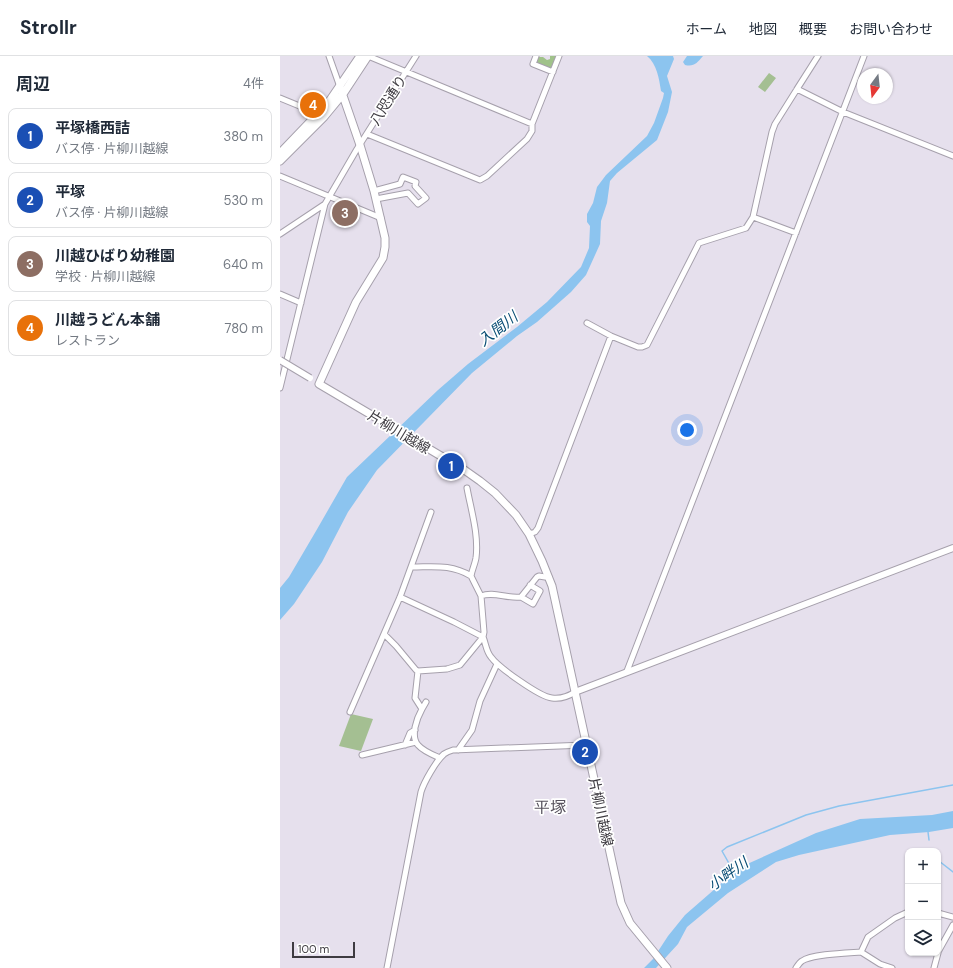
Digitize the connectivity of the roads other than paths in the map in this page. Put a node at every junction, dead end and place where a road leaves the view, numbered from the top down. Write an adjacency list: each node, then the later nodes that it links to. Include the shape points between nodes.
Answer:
1 (329, 56): 12 (street)
2 (360, 56): 12 (main road)
3 (368, 56): 9 (street); 12 (main road)
4 (416, 56): 9 (street, 八咫通り)
5 (536, 56): 10 (street, via 533,64)
6 (559, 56): 10 (street)
7 (818, 56): 11 (street)
8 (864, 56): 14 (street)
9 (406, 72): 16 (street); 17 (street, 八咫通り)
10 (553, 72): 16 (street)
11 (797, 89): 14 (street); 27 (street, via 772,132)
12 (341, 90): 15 (main road); 18 (main road); 21 (main road, via 324,117)
13 (280, 98): 15 (street)
14 (843, 112): 20 (street); 29 (street)
15 (319, 114): 19 (main road)
16 (532, 124): 17 (street, via 532,131 527,139 480,180)
17 (367, 134): 18 (street, 八咫通り)
18 (360, 145): 23 (main road); 24 (street, 八咫通り)
19 (280, 153)
20 (953, 156)
21 (280, 161)
22 (280, 176): 24 (street)
23 (374, 191): 25 (main road); 25 (street, via 400,184 403,177 416,182 415,186 426,198 418,204 408,193)
24 (329, 196): 26 (street, 八咫通り); 28 (street)
25 (376, 199): 28 (main road)
26 (325, 204): 30 (street); 32 (street, 八咫通り)
27 (753, 217): 29 (street); 34 (street, via 746,228 699,243 646,345 638,347)
28 (381, 218): 37 (main road, via 385,238 383,258 356,302)
29 (796, 233): 54 (street)
30 (280, 234)
31 (280, 294): 32 (street)
32 (302, 303): 36 (street, 八咫通り)
33 (587, 323): 34 (street)
34 (611, 336): 41 (street, via 538,528)
35 (280, 360): 37 (street, bridge)
36 (282, 370): 38 (street, 八咫通り)
37 (319, 384): 41 (main road, 片柳川越線, via 471,475 495,493 516,515)
38 (280, 388)
39 (467, 488): 44 (street, via 476,550)
40 (431, 512): 43 (street)
41 (529, 534): 45 (main road, 片柳川越線)
42 (953, 548): 54 (street)
43 (412, 567): 44 (street, via 448,567); 48 (street)
44 (471, 576): 47 (street)
45 (549, 577): 46 (street, via 539,576); 55 (main road, 片柳川越線)
46 (530, 585): 49 (street); 49 (street, via 540,591 533,604)
47 (481, 596): 49 (street, via 488,594); 51 (street, via 485,627)
48 (400, 597): 50 (street); 51 (street)
49 (521, 597)
50 (384, 634): 53 (street); 58 (street)
51 (483, 637): 52 (street, via 487,651); 53 (street, via 460,665 448,669)
52 (497, 664): 55 (street, via 546,697 557,698); 63 (street, via 480,701 474,726)
53 (418, 671): 57 (street, via 415,698)
54 (627, 672): 55 (street)
55 (575, 692): 62 (main road, 片柳川越線)
56 (426, 702): 57 (street)
57 (422, 709): 59 (street)
58 (350, 712)
59 (415, 730): 60 (street); 61 (street, via 410,733)
60 (416, 742): 61 (street); 65 (street)
61 (405, 745): 64 (street)
62 (586, 745): 63 (street); 74 (main road, 片柳川越線, via 621,903 630,923)
63 (458, 750): 65 (street, via 453,750)
64 (362, 755)
65 (440, 758): 73 (street, via 421,792)
66 (905, 913): 71 (street, via 868,937)
67 (941, 914): 68 (street)
68 (953, 917)
69 (953, 925): 70 (street)
70 (941, 947)
71 (860, 952): 75 (street, via 806,959); 76 (street)
72 (937, 956): 77 (street)
73 (388, 968)
74 (667, 968)
75 (796, 968)
76 (892, 968)
77 (934, 968)

